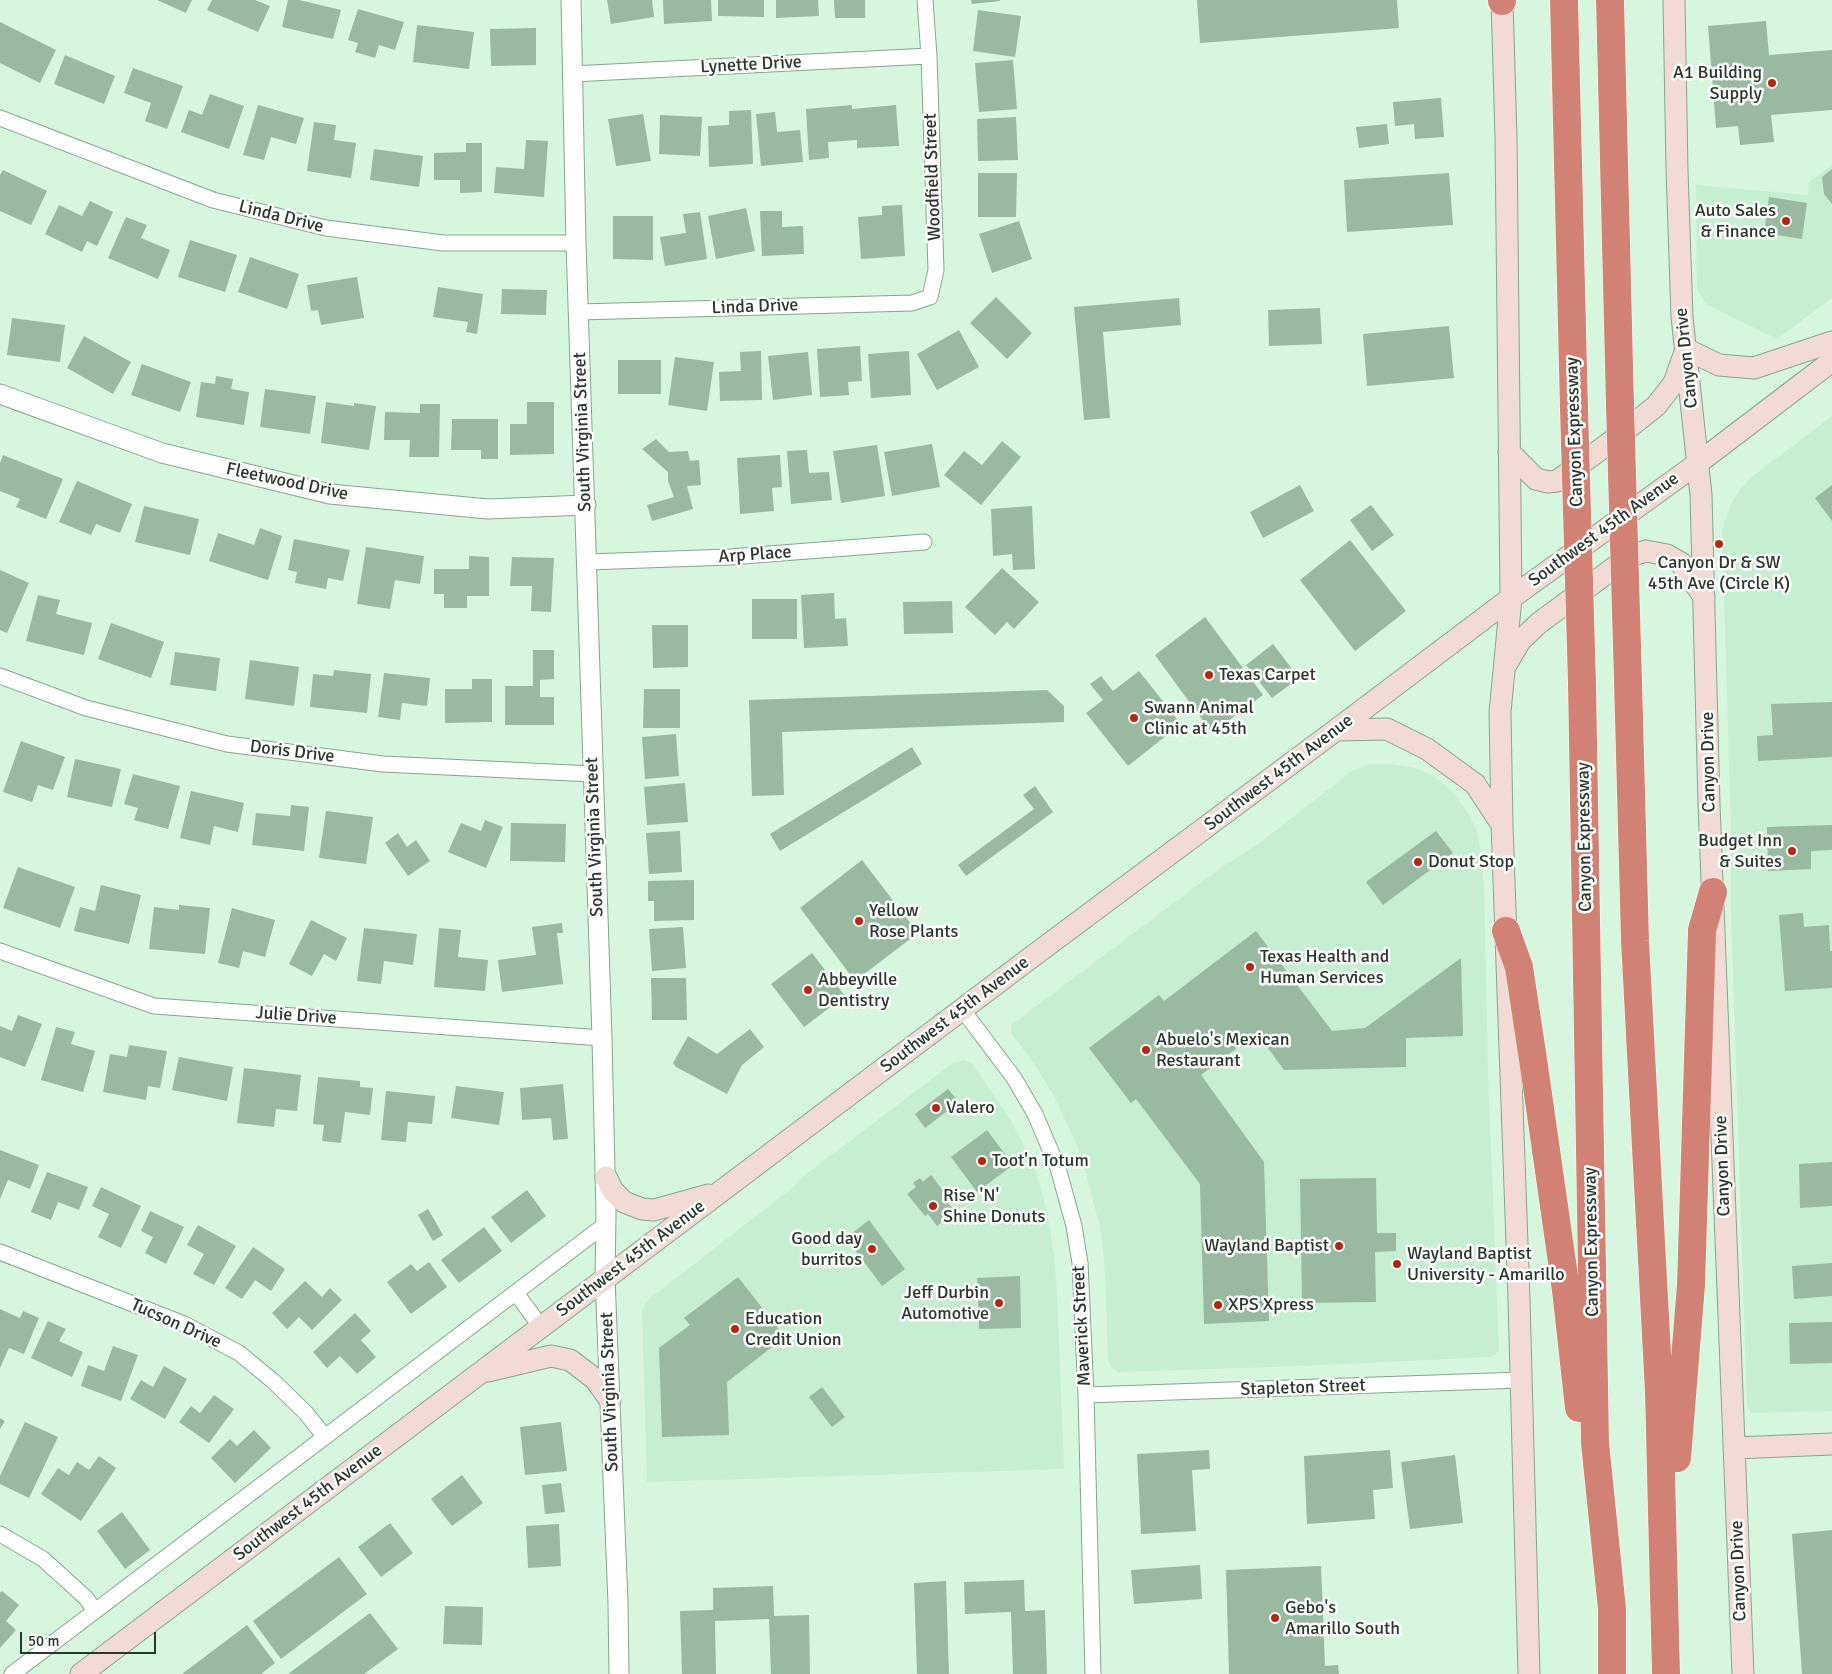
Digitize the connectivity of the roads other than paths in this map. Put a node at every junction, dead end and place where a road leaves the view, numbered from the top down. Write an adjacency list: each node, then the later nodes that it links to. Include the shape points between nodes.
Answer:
1 (571, 0): 8 (street, South Virginia Street)
2 (925, 0): 7 (street, Woodfield Street)
3 (1502, 0): 17 (main road)
4 (1564, 0): 46 (highway, Canyon Expressway, bridge, via 1582,684)
5 (1610, 0): 57 (highway, bridge, via 1635,941 1659,1392)
6 (1674, 0): 14 (main road, Canyon Drive, via 1682,317)
7 (930, 56): 8 (street, Lynette Drive); 11 (street, Woodfield Street, via 936,270)
8 (572, 74): 10 (street, South Virginia Street)
9 (0, 118): 10 (street, Linda Drive, via 213,200 326,228 443,243)
10 (576, 243): 12 (street, South Virginia Street)
11 (930, 297): 12 (street, Linda Drive, via 912,303)
12 (579, 312): 19 (street, South Virginia Street)
13 (1832, 342): 14 (main road, via 1754,368 1719,365)
14 (1686, 349): 17 (main road, via 1674,383 1656,406 1557,481 1536,479); 18 (main road, Canyon Drive)
15 (1832, 361): 18 (main road, Southwest 45th Avenue)
16 (0, 394): 19 (street, Fleetwood Drive, via 162,453 330,494 488,509)
17 (1509, 452): 23 (main road)
18 (1698, 463): 22 (main road, Canyon Drive); 23 (main road, Southwest 45th Avenue)
19 (586, 505): 21 (street, South Virginia Street)
20 (924, 542): 21 (street, Arp Place, via 730,557)
21 (587, 562): 27 (street, South Virginia Street)
22 (1704, 597): 24 (main road, via 1681,564 1667,555 1646,551 1630,556 1539,623 1520,641); 29 (main road, Canyon Drive)
23 (1511, 598): 24 (main road); 26 (main road, Southwest 45th Avenue)
24 (1503, 670): 28 (main road, via 1500,712)
25 (0, 676): 27 (street, Doris Drive, via 86,708 227,744 383,764)
26 (1336, 730): 28 (main road, via 1387,729 1427,749 1475,784); 32 (main road, Southwest 45th Avenue)
27 (593, 774): 33 (street, South Virginia Street)
28 (1502, 826): 30 (main road)
29 (1713, 892): 48 (main road, Canyon Drive); 58 (highway, via 1702,930 1691,1285 1677,1452)
30 (1506, 931): 42 (main road); 46 (highway, via 1519,967 1533,1059 1566,1290 1578,1406)
31 (0, 950): 33 (street, Julie Drive, via 154,1006)
32 (962, 1009): 35 (main road, Southwest 45th Avenue); 43 (street, Maverick Street, via 1023,1093 1058,1168 1080,1262)
33 (602, 1038): 34 (street, South Virginia Street)
34 (606, 1178): 35 (main road, via 624,1202 642,1209 654,1210); 36 (street, South Virginia Street)
35 (720, 1192): 38 (main road, Southwest 45th Avenue)
36 (606, 1224): 38 (street, South Virginia Street); 39 (street)
37 (0, 1252): 45 (street, Tucson Drive, via 184,1324 239,1353 306,1413)
38 (605, 1278): 40 (main road, Southwest 45th Avenue); 44 (street, South Virginia Street)
39 (516, 1293): 40 (street); 45 (street)
40 (541, 1327): 41 (main road, Southwest 45th Avenue)
41 (478, 1374): 44 (main road, via 551,1356 570,1360 595,1380); 52 (main road, Southwest 45th Avenue)
42 (1521, 1380): 43 (street, Stapleton Street); 55 (main road)
43 (1086, 1395): 54 (street, Maverick Street)
44 (610, 1400): 53 (street, South Virginia Street)
45 (325, 1437): 50 (street)
46 (1595, 1443): 56 (highway, Canyon Expressway, via 1612,1608)
47 (1832, 1444): 48 (main road)
48 (1734, 1448): 59 (main road, Canyon Drive)
49 (0, 1534): 50 (street, via 43,1559 86,1598)
50 (95, 1611): 51 (street)
51 (12, 1674)
52 (81, 1674)
53 (620, 1674)
54 (1094, 1674)
55 (1529, 1674)
56 (1612, 1674)
57 (1666, 1674)
58 (1676, 1674)
59 (1742, 1674)

